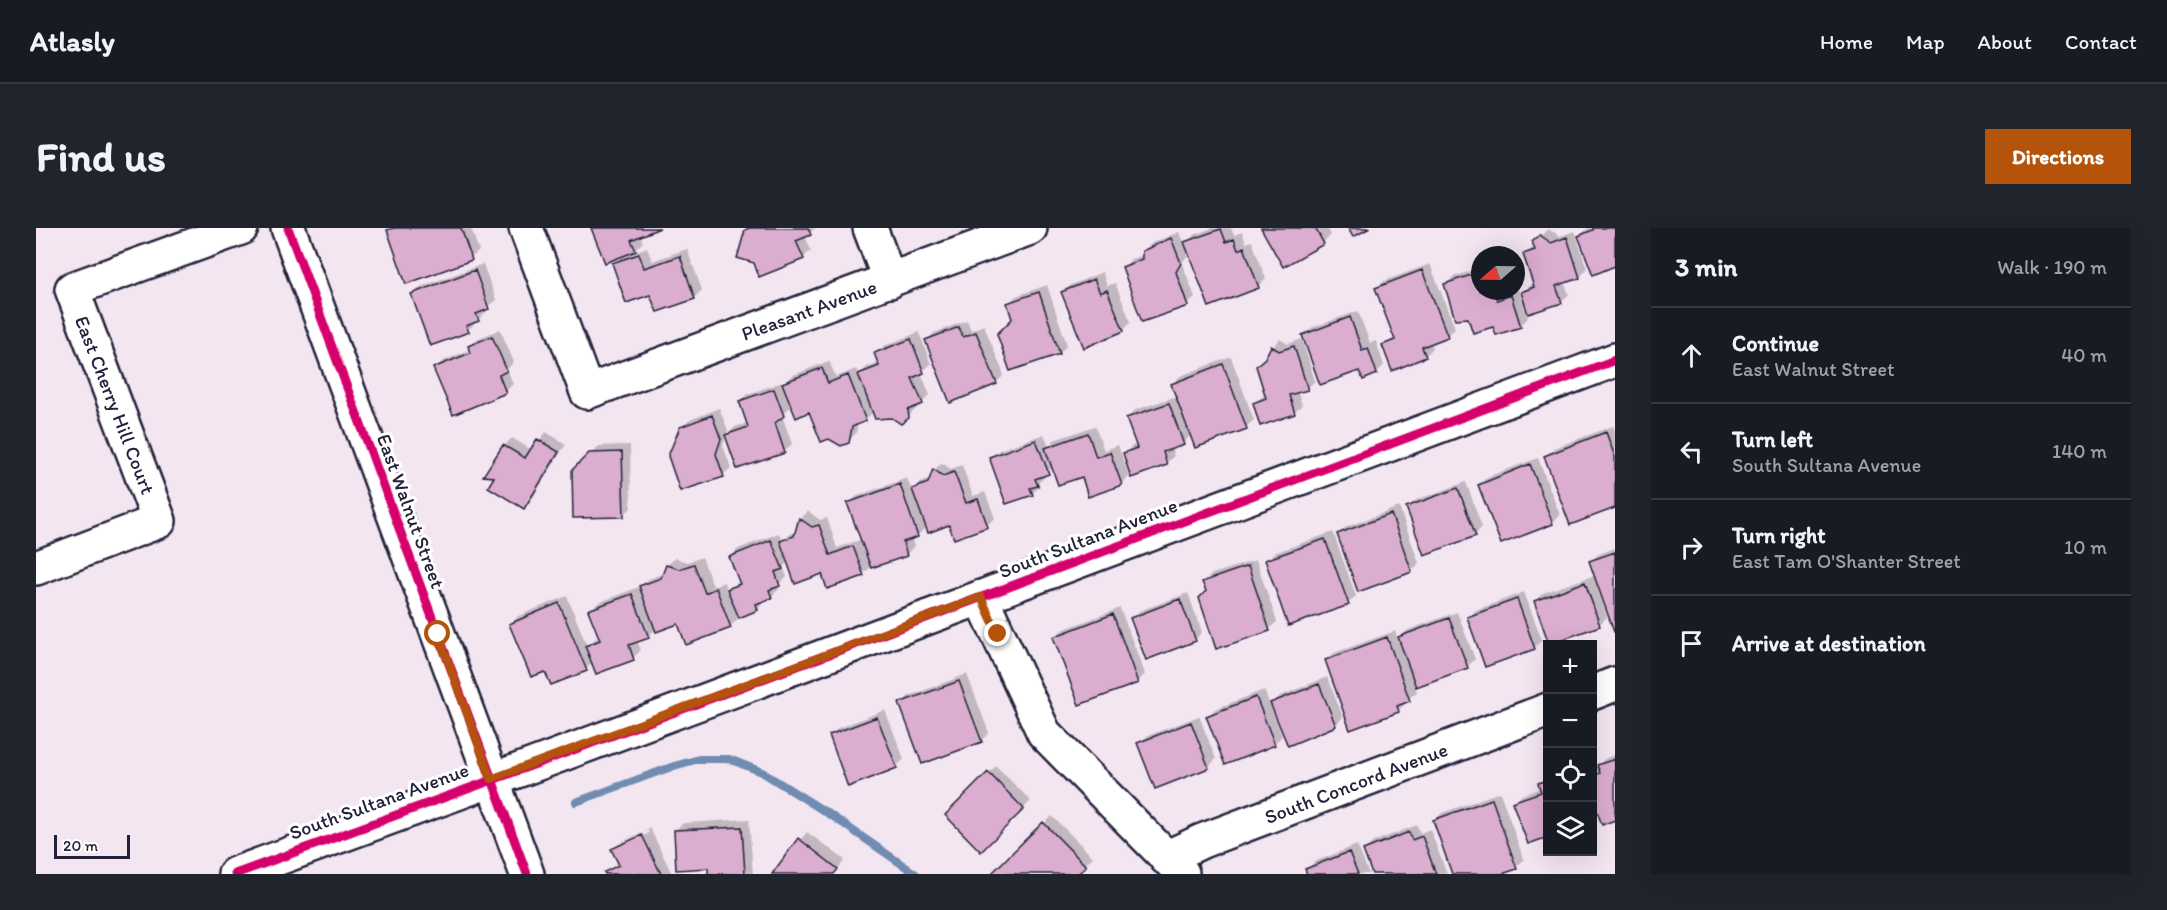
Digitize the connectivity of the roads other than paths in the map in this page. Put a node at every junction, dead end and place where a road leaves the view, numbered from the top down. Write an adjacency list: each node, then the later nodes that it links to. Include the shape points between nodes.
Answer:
1 (241, 228): 8 (street, East Cherry Hill Court, via 72,289 159,521)
2 (288, 228): 13 (street, East Walnut Street)
3 (526, 228): 6 (street, Pleasant Avenue, via 587,392)
4 (870, 228): 6 (street)
5 (1030, 228): 6 (street, Pleasant Avenue)
6 (890, 281)
7 (1615, 360): 9 (street, South Sultana Avenue)
8 (36, 568)
9 (981, 597): 13 (street, South Sultana Avenue); 14 (street, via 1044,733)
10 (1615, 684): 11 (street)
11 (1597, 691)
12 (1543, 712): 14 (street, South Concord Avenue, via 1202,841)
13 (491, 779): 15 (street, South Sultana Avenue); 16 (street, East Walnut Street)
14 (1174, 866)
15 (235, 874)
16 (527, 874)

